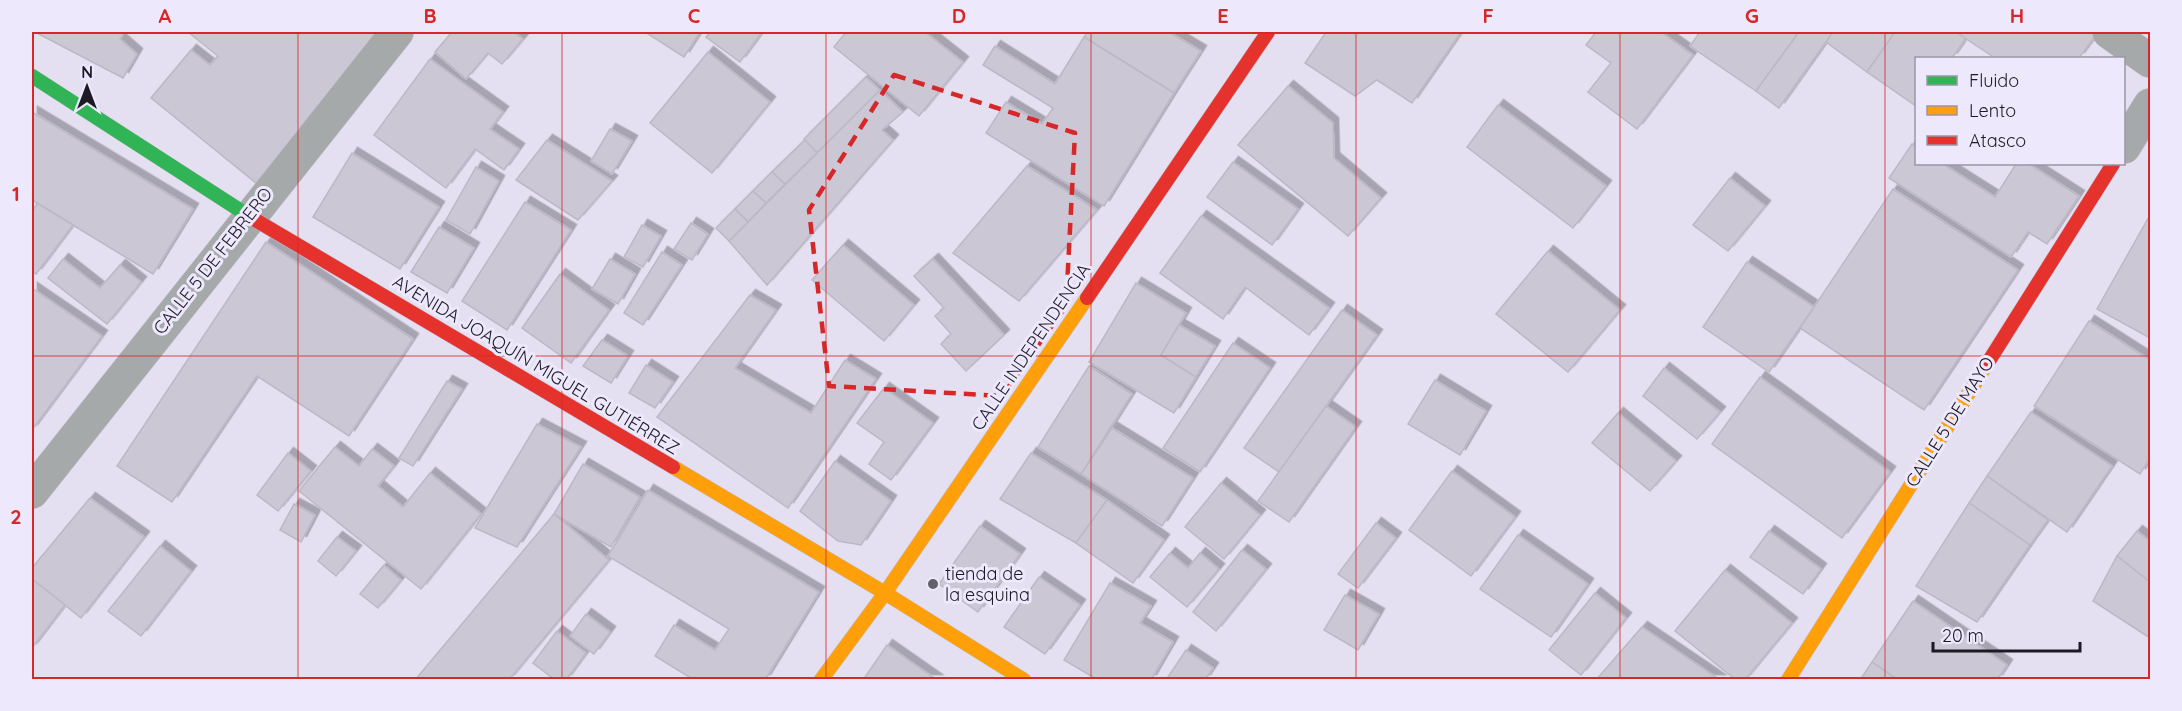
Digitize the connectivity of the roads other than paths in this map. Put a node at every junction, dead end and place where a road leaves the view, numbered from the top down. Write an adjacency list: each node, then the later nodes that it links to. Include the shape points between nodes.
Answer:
1 (397, 32): 9 (street, CALLE 5 DE FEBRERO)
2 (1268, 32): 11 (street, CALLE INDEPENDENCIA)
3 (2109, 32): 4 (street)
4 (2151, 62)
5 (32, 76): 9 (street, AVENIDA JOAQUÍN MIGUEL GUTIÉRREZ)
6 (2151, 105): 7 (street)
7 (2125, 145)
8 (2112, 165): 14 (street, CALLE 5 DE MAYO)
9 (249, 216): 10 (street, CALLE 5 DE FEBRERO); 11 (street, AVENIDA JOAQUÍN MIGUEL GUTIÉRREZ)
10 (32, 492)
11 (885, 593): 12 (street, CALLE INDEPENDENCIA); 13 (street, AVENIDA JOAQUÍN MIGUEL GUTIÉRREZ)
12 (821, 680)
13 (1024, 680)
14 (1788, 680)

